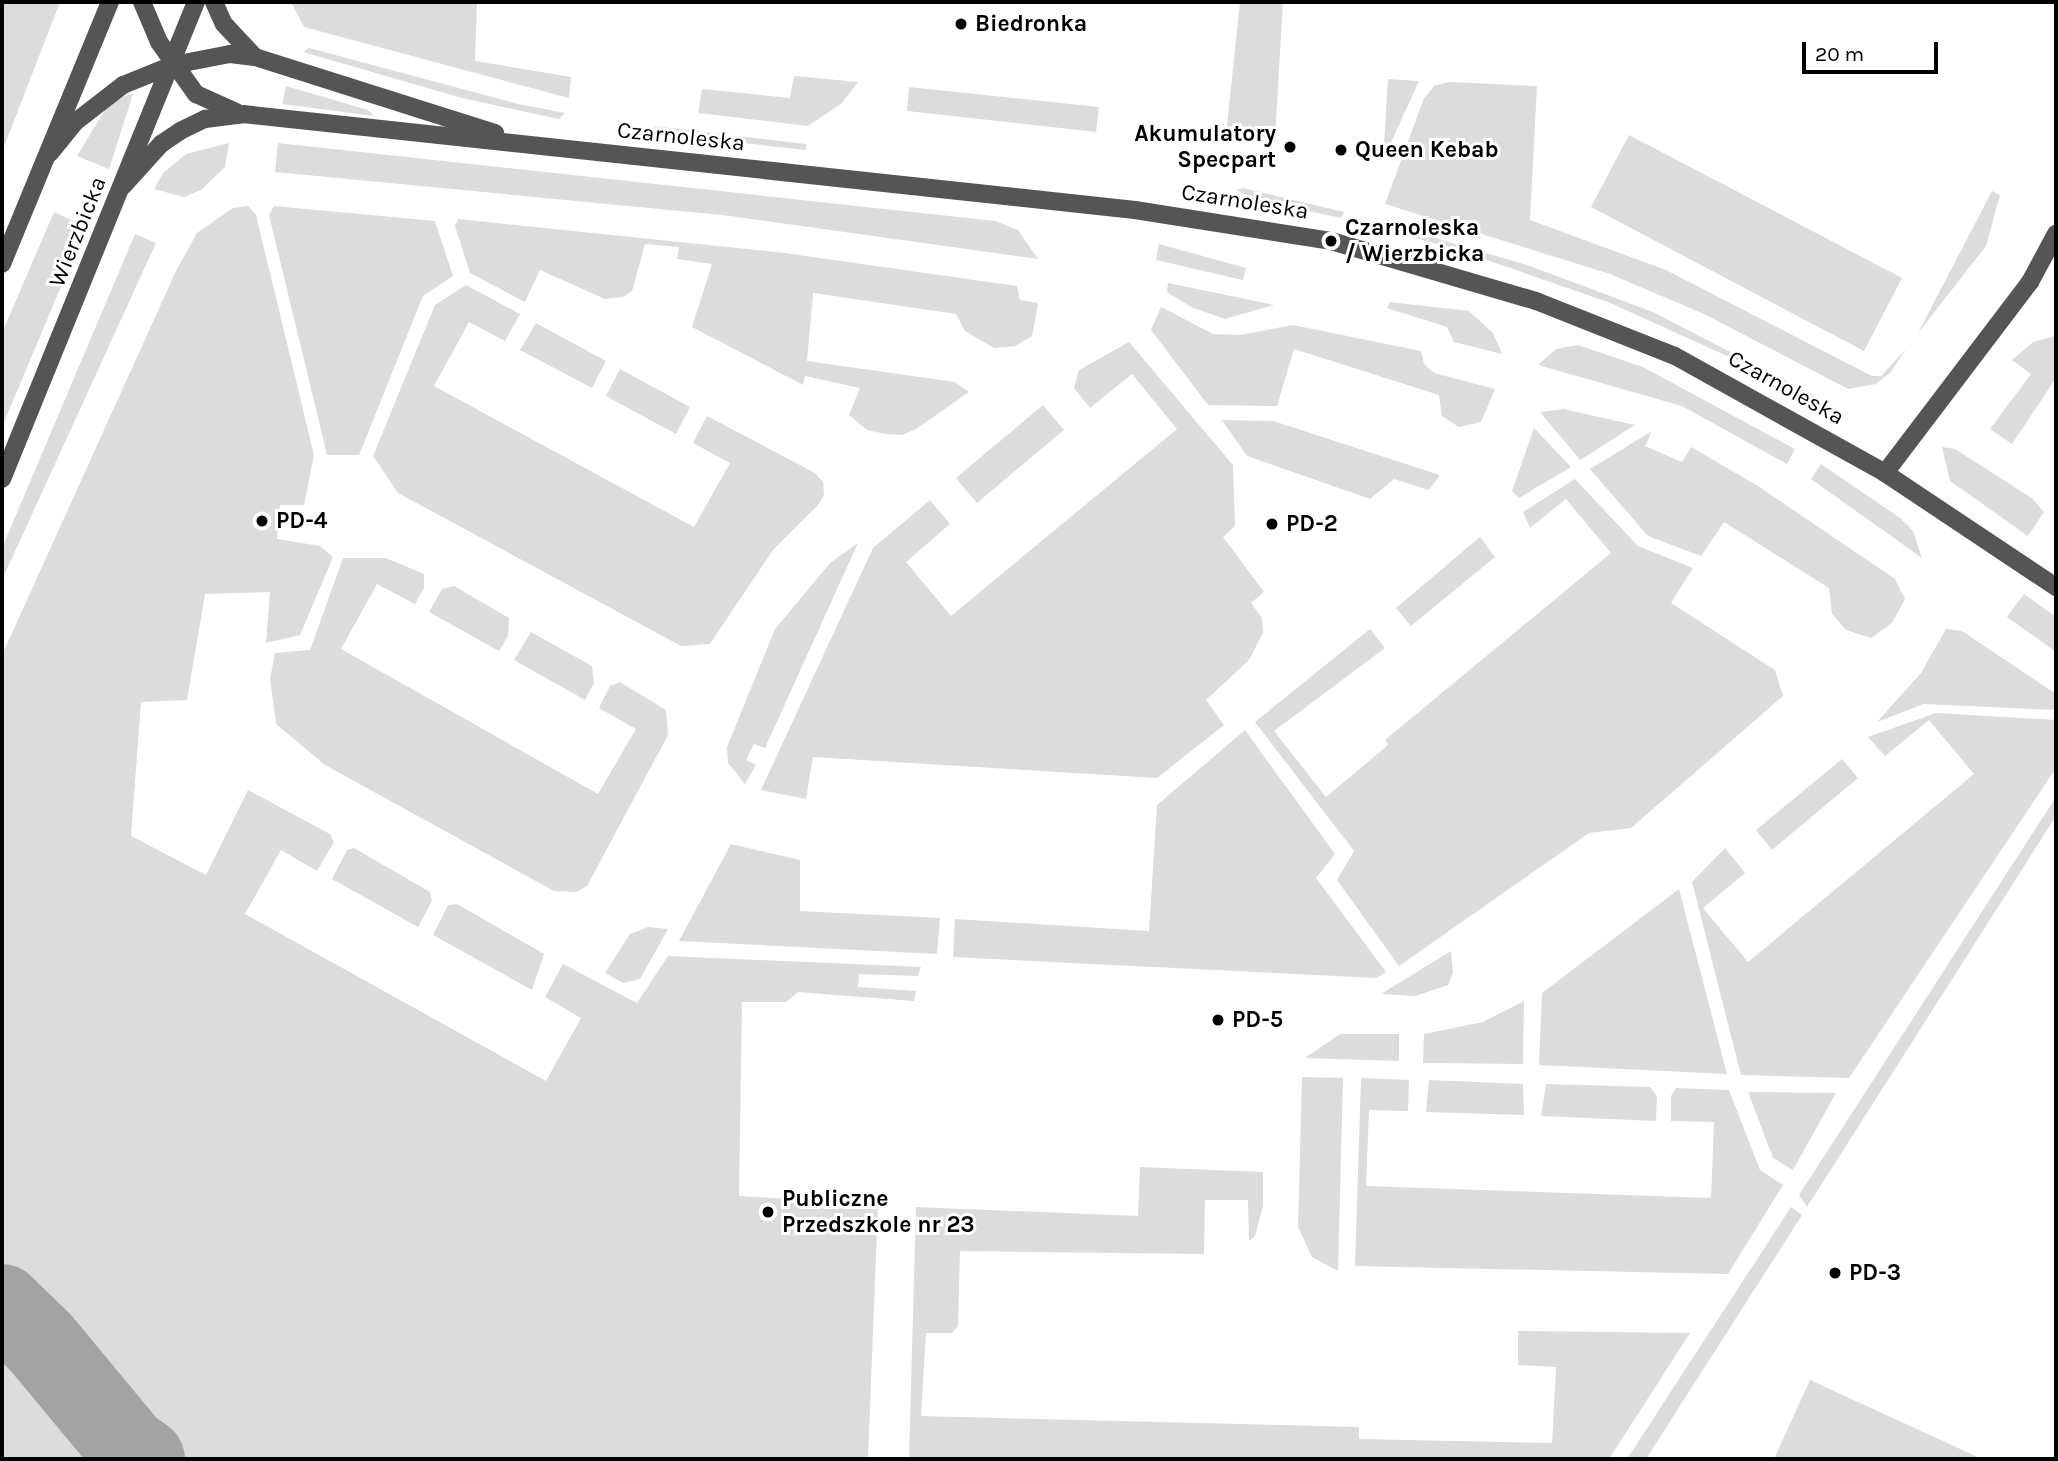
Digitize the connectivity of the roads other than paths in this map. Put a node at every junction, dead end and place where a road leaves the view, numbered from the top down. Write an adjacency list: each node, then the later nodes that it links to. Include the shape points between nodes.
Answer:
1 (110, 2): 9 (street)
2 (142, 2): 6 (street)
3 (197, 2): 6 (street, Wierzbicka)
4 (214, 2): 5 (street, via 224,24)
5 (255, 57): 6 (street, Czarnoleska, via 230,54); 8 (street, Czarnoleska, via 350,90)
6 (173, 65): 7 (street, via 196,94); 9 (street, Czarnoleska, via 123,85 98,101); 10 (street, Wierzbicka)
7 (243, 114): 8 (street, Czarnoleska); 10 (street, via 205,119 180,131 161,144)
8 (556, 148): 13 (street, Czarnoleska, via 1159,213 1331,241 1523,297 1632,337 1715,376)
9 (50, 153): 12 (street)
10 (123, 186): 14 (street, Wierzbicka)
11 (2056, 234): 13 (street, via 2030,282)
12 (2, 264)
13 (1885, 473): 15 (street, Czarnoleska)
14 (2, 479)
15 (2056, 587)

